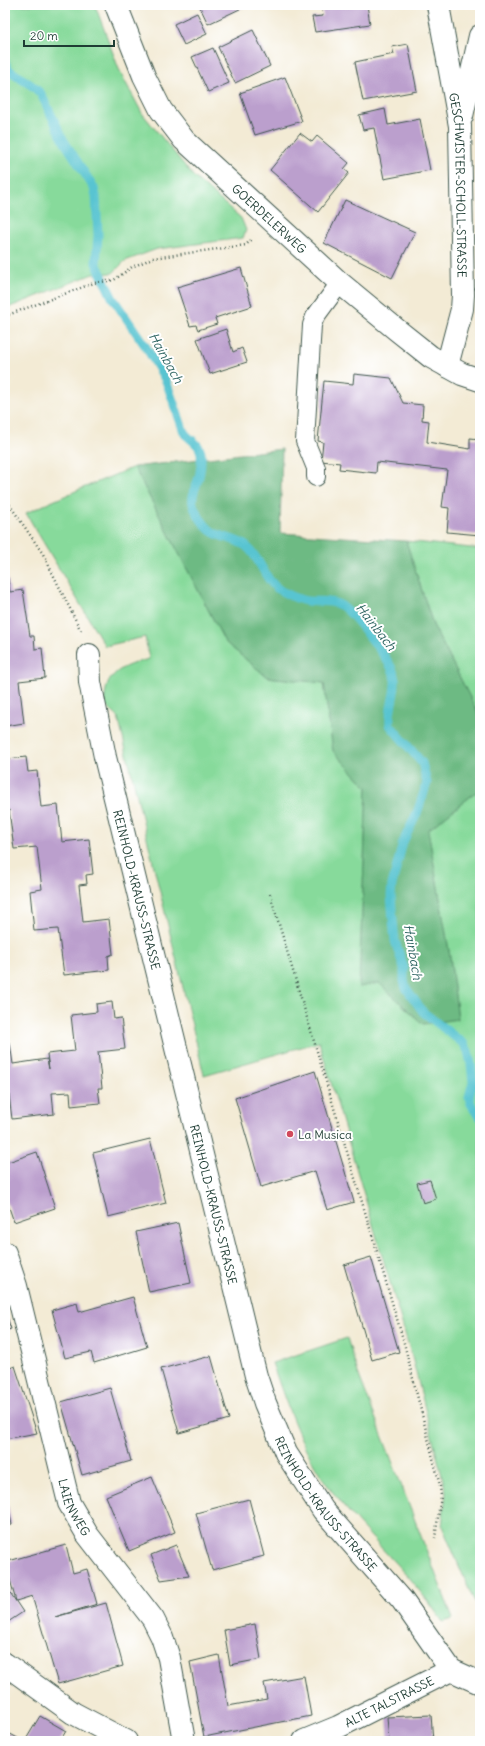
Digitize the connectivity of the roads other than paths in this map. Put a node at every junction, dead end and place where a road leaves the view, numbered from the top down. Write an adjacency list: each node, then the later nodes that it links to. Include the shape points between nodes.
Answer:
1 (116, 5): 5 (street, GOERDELERWEG, via 144,76 161,110 184,140)
2 (438, 5): 4 (street, GESCHWISTER-SCHOLL-STRASSE)
3 (480, 36): 4 (street)
4 (460, 126): 6 (street, GESCHWISTER-SCHOLL-STRASSE, via 463,295 462,309)
5 (340, 283): 6 (street, GOERDELERWEG, via 431,357); 8 (lane, via 312,325 305,441 316,468)
6 (447, 366): 7 (street, GOERDELERWEG)
7 (480, 380)
8 (316, 477)
9 (89, 655): 12 (street, REINHOLD-KRAUSS-STRASSE, via 90,682 105,757 256,1376 265,1403 286,1453 323,1510 402,1600)
10 (5, 1253): 15 (street, LAIENWEG, via 16,1286 69,1503 87,1534 153,1619 162,1637 169,1658)
11 (5, 1664): 14 (street, via 79,1716)
12 (451, 1670): 13 (street); 16 (street, ALTE TALSTRASSE, via 338,1727)
13 (480, 1683)
14 (126, 1741)
15 (184, 1741)
16 (304, 1741)

